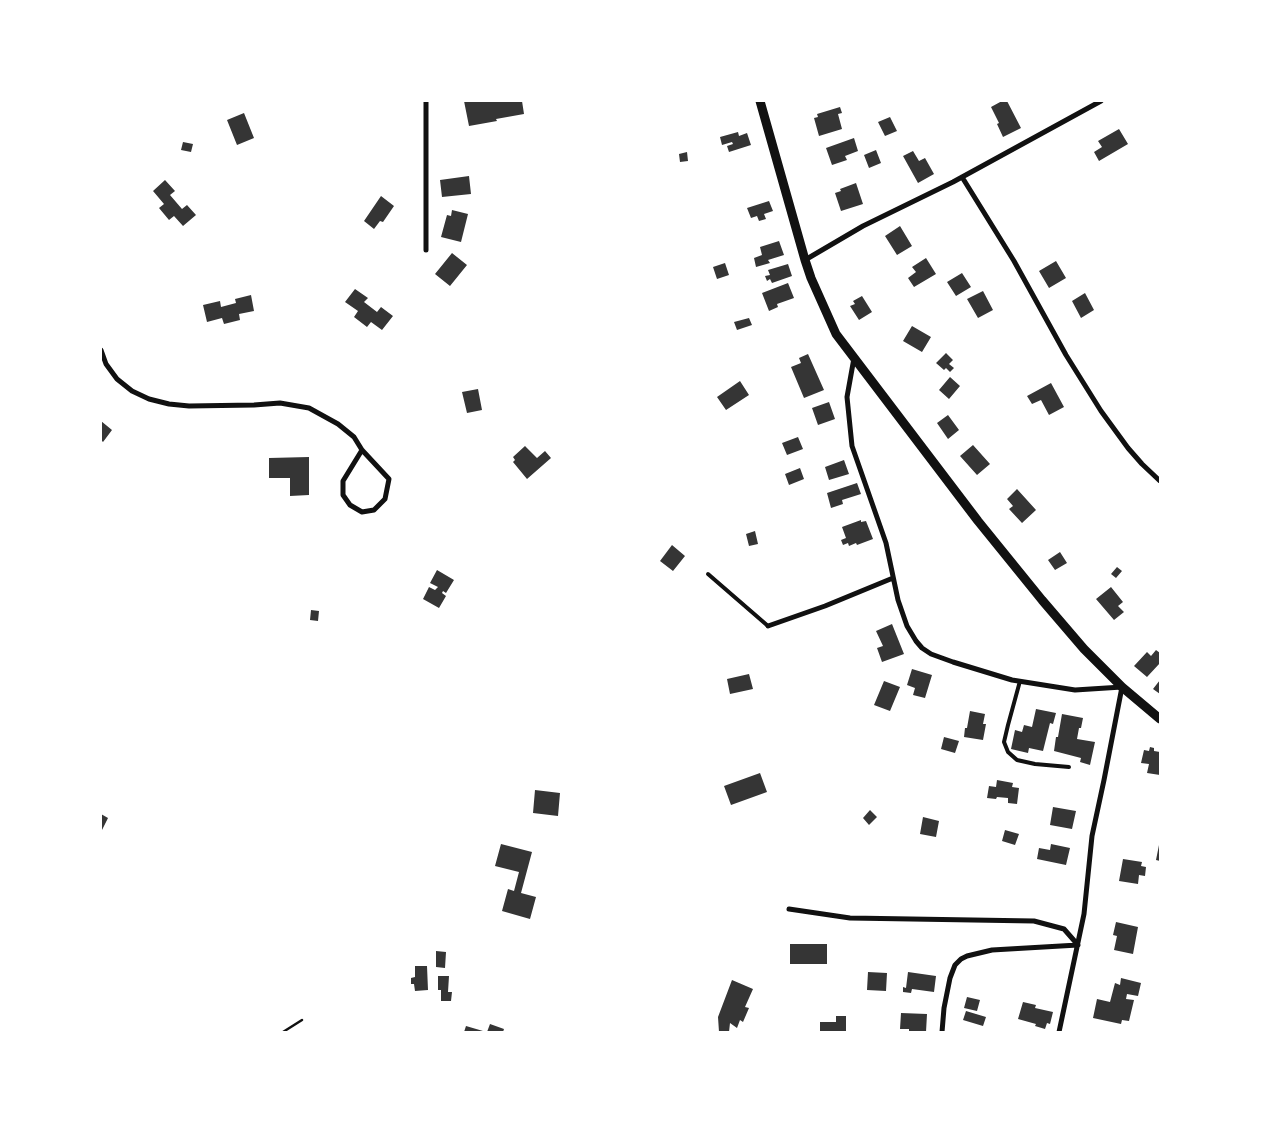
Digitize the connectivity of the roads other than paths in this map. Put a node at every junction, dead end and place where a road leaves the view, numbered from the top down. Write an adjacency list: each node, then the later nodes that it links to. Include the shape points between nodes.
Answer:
1 (426, 101): 5 (street)
2 (1101, 101): 4 (street)
3 (762, 104): 6 (street)
4 (962, 177): 6 (street, via 863,226); 10 (street, via 1097,406 1128,448)
5 (426, 250)
6 (805, 260): 8 (street, via 836,334)
7 (101, 350): 9 (street, via 117,380 149,399 189,406 280,403 309,408 338,424 354,437)
8 (854, 358): 12 (street, via 847,397 852,446 886,543); 15 (street, via 1042,600)
9 (362, 450): 9 (street, via 343,481 343,495 350,505 362,512 374,510 385,500 389,479)
10 (1160, 481)
11 (708, 574): 13 (lane)
12 (893, 578): 13 (street); 14 (street, via 907,626 922,648 953,662)
13 (768, 626)
14 (1020, 681): 15 (street, via 1075,690); 17 (lane, via 1004,742 1008,752 1017,760)
15 (1122, 687): 16 (street); 19 (street, via 1092,836)
16 (1160, 719)
17 (1069, 767)
18 (788, 909): 19 (street, via 850,918 1034,921 1064,929)
19 (1078, 944): 20 (street, via 992,950 961,959 950,978); 21 (street)
20 (942, 1032)
21 (1059, 1032)

